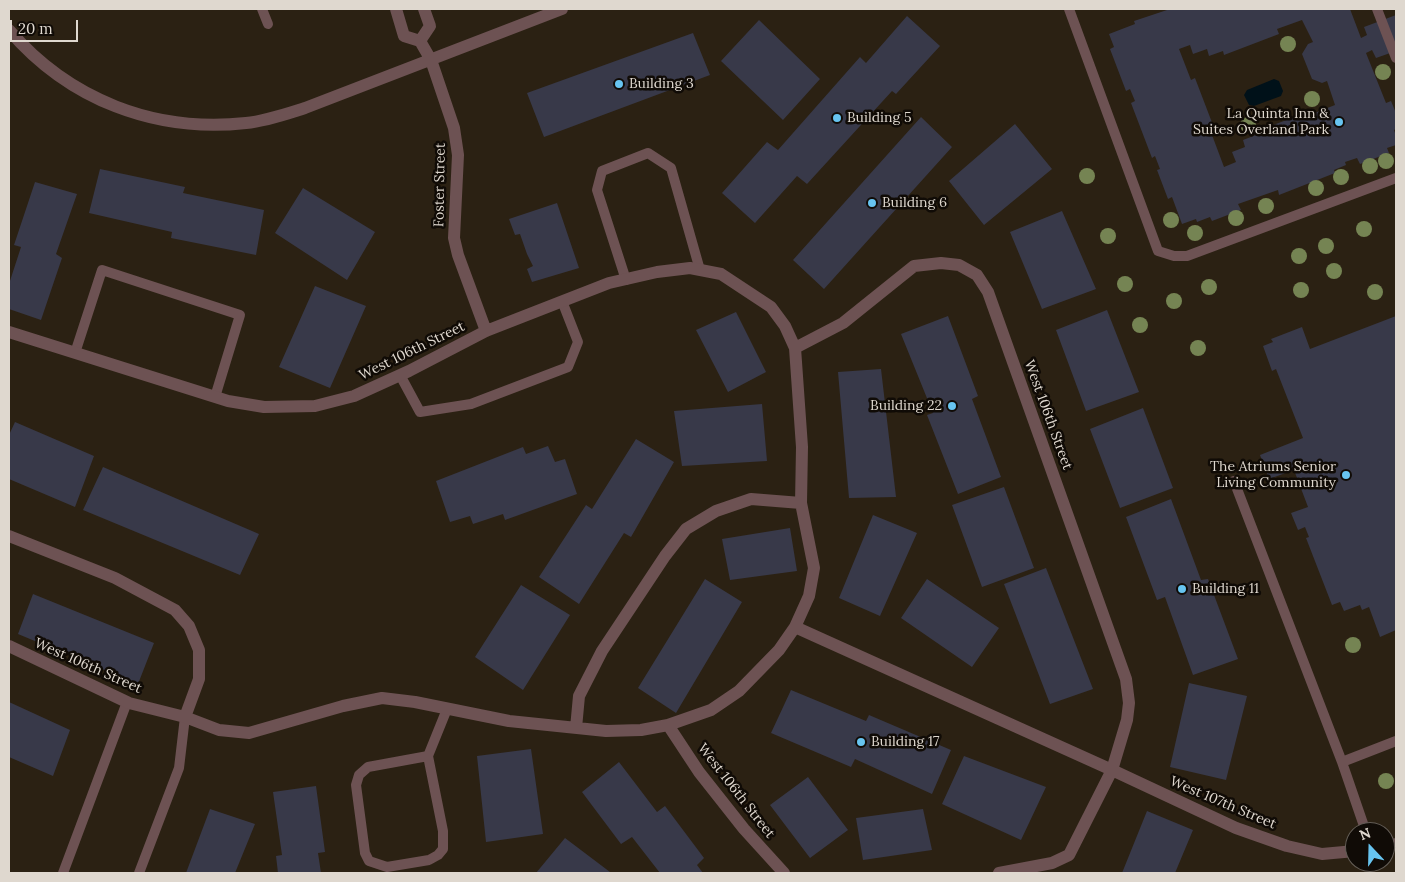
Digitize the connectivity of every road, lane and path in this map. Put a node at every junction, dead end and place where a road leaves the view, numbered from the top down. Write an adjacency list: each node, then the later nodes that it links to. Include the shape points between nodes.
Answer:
1 (262, 9): 7 (lane)
2 (396, 9): 9 (street, Foster Street, via 404,36)
3 (424, 9): 9 (street, via 430,26)
4 (562, 9): 11 (street)
5 (1069, 9): 12 (lane, via 1158,251 1187,256)
6 (1377, 9): 10 (lane)
7 (268, 24)
8 (9, 30): 11 (street, via 70,84 113,106 169,122 213,125 248,123 281,116)
9 (420, 42): 11 (street, Foster Street)
10 (1396, 58)
11 (431, 60): 16 (street, Foster Street, via 454,128 458,155 454,238)
12 (1396, 178)
13 (700, 270): 14 (street, West 106th Street, via 657,272); 14 (lane, via 671,168 648,153 602,171 597,190); 18 (street, West 106th Street, via 721,274 771,307 785,326)
14 (626, 280): 15 (street, West 106th Street)
15 (562, 301): 16 (street, West 106th Street); 20 (lane, via 578,342 568,367 471,404 420,412)
16 (486, 331): 20 (street, West 106th Street)
17 (9, 332): 19 (street, West 106th Street)
18 (794, 348): 23 (street, West 106th Street, via 802,447); 35 (street, West 106th Street, via 842,323 914,266 958,265 977,275 988,292 1126,679 1127,720)
19 (75, 353): 21 (street, West 106th Street); 21 (lane, via 102,270 240,315)
20 (400, 375): 21 (street, West 106th Street, via 354,396 315,406 264,407)
21 (215, 397)
22 (1234, 481): 34 (lane)
23 (801, 503): 25 (street, West 106th Street, via 814,568 809,596); 31 (street, via 751,499 716,511 686,529 602,651 579,696)
24 (9, 536): 29 (street, via 115,578 176,610 189,626 199,650 199,679)
25 (795, 627): 30 (street, West 106th Street, via 779,650 739,691 711,710); 35 (street)
26 (9, 646): 27 (street, West 106th Street)
27 (126, 702): 29 (street, West 106th Street); 38 (lane)
28 (447, 709): 29 (street, West 106th Street, via 382,698 249,733 219,730); 31 (street, West 106th Street, via 510,721); 33 (lane)
29 (185, 717): 39 (lane, via 179,768)
30 (668, 725): 31 (street, West 106th Street, via 615,731); 40 (street, West 106th Street, via 744,829)
31 (576, 728)
32 (1396, 741): 34 (lane)
33 (428, 756): 33 (lane, via 443,831 443,849 429,860 387,867 368,861 356,785 359,775 368,767)
34 (1342, 762): 36 (lane)
35 (1112, 770): 37 (street, West 107th Street, via 1236,828 1287,846 1322,854); 41 (street, West 106th Street, via 1069,854 1052,863)
36 (1363, 822)
37 (1345, 852)
38 (62, 873)
39 (140, 873)
40 (784, 873)
41 (999, 873)

